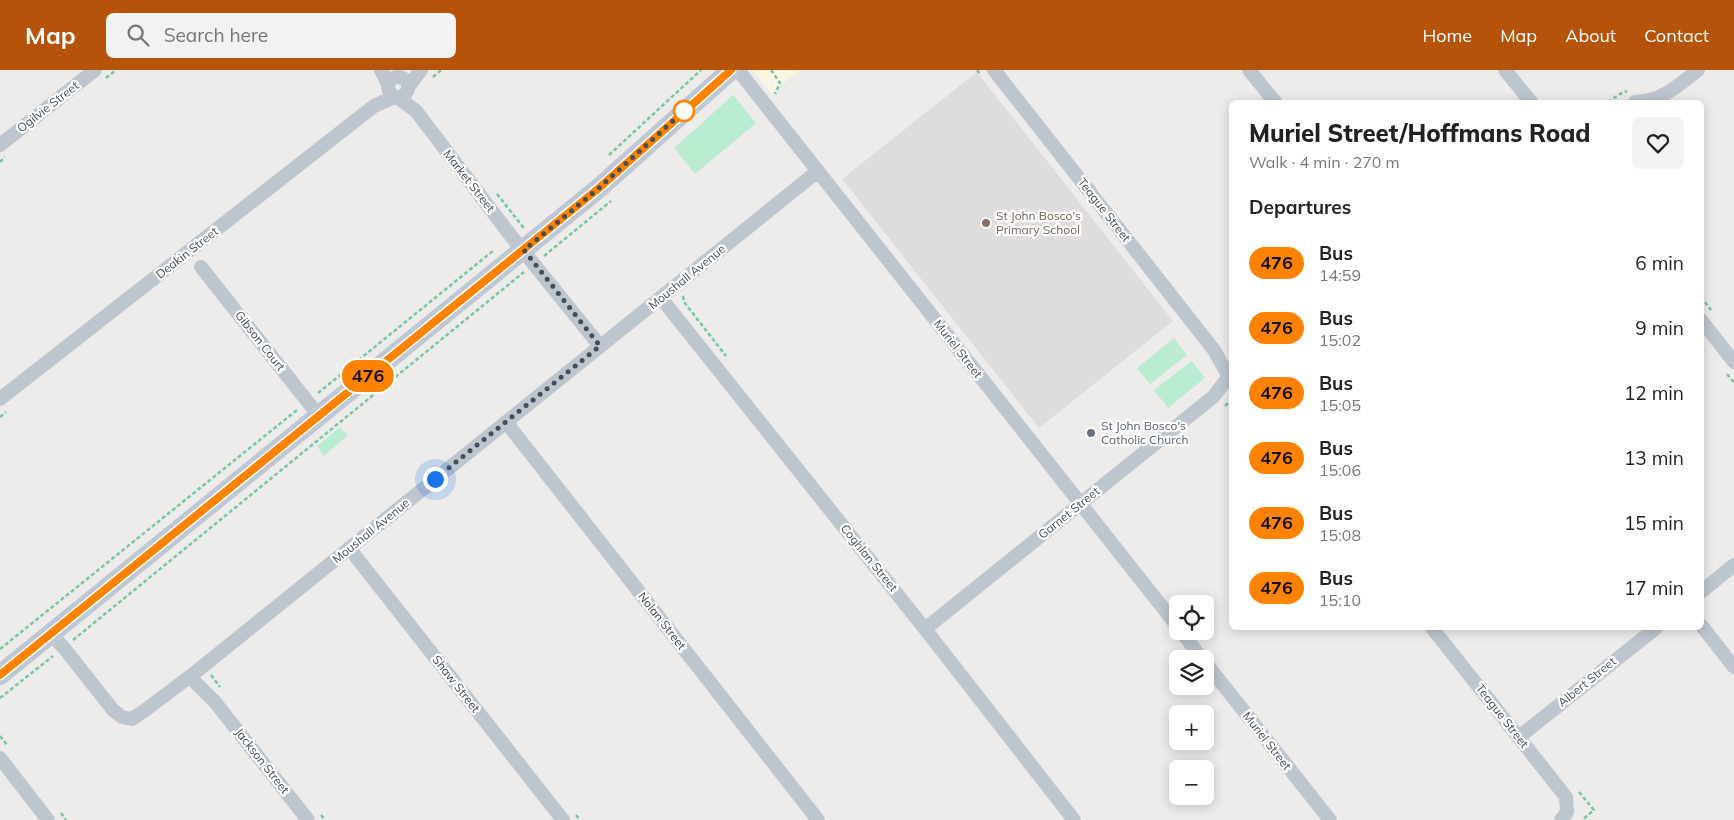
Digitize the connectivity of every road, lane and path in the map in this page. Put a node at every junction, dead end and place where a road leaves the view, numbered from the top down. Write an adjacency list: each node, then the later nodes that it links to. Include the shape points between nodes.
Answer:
1 (96, 70): 15 (street, Ogilvie Street)
2 (381, 70): 11 (street, Market Street)
3 (419, 70): 11 (street)
4 (701, 70): 16 (path)
5 (731, 70): 21 (main road)
6 (738, 70): 17 (street, Muriel Street)
7 (994, 70): 29 (street, Teague Street, via 1214,350)
8 (1249, 70): 12 (street)
9 (1506, 70): 13 (street)
10 (1698, 70): 14 (street, via 1664,96)
11 (396, 85): 21 (street, Market Street); 34 (street, Deakin Street)
12 (1273, 100)
13 (1529, 100)
14 (1653, 100)
15 (0, 145)
16 (603, 161)
17 (818, 171): 24 (street, Moushall Avenue); 37 (street, Muriel Street)
18 (529, 222): 19 (path)
19 (523, 227)
20 (497, 248): 33 (path)
21 (524, 250): 26 (street, Market Street); 33 (main road)
22 (201, 266): 33 (street, Gibson Court)
23 (682, 295): 27 (path)
24 (661, 298): 26 (street, Moushall Avenue); 42 (street, Coghlan Street)
25 (1704, 324): 28 (street)
26 (600, 346): 36 (street, Moushall Avenue)
27 (726, 356)
28 (1734, 362)
29 (1229, 376)
30 (1229, 380): 32 (street, Garnet Street)
31 (1229, 400): 32 (path)
32 (1218, 402): 37 (street, Garnet Street)
33 (315, 403): 46 (main road); 47 (path)
34 (4, 405): 35 (path)
35 (0, 416)
36 (506, 422): 38 (street, Moushall Avenue); 58 (street, Nolan Street)
37 (1080, 504): 41 (street, Muriel Street); 42 (street, Garnet Street)
38 (349, 548): 50 (street, Moushall Avenue); 57 (street, Shaw Street)
39 (1734, 565): 40 (street)
40 (1704, 590)
41 (1169, 616)
42 (925, 629): 59 (street, Coghlan Street)
43 (1704, 629): 48 (street)
44 (1434, 630): 52 (street, Teague Street)
45 (1654, 630): 52 (street, Albert Street)
46 (51, 634): 50 (street, Moushall Avenue, via 122,717 132,719); 51 (main road)
47 (0, 649)
48 (1734, 667)
49 (1214, 673): 60 (street, Muriel Street)
50 (194, 674): 56 (street, Jackson Street)
51 (0, 675)
52 (1519, 738): 61 (street, Teague Street, via 1566,797 1567,812)
53 (0, 758): 55 (street)
54 (1577, 789): 62 (path, via 1594,810)
55 (48, 820)
56 (308, 820)
57 (563, 820)
58 (818, 820)
59 (1074, 820)
60 (1330, 820)
61 (1561, 820)
62 (1582, 820)

